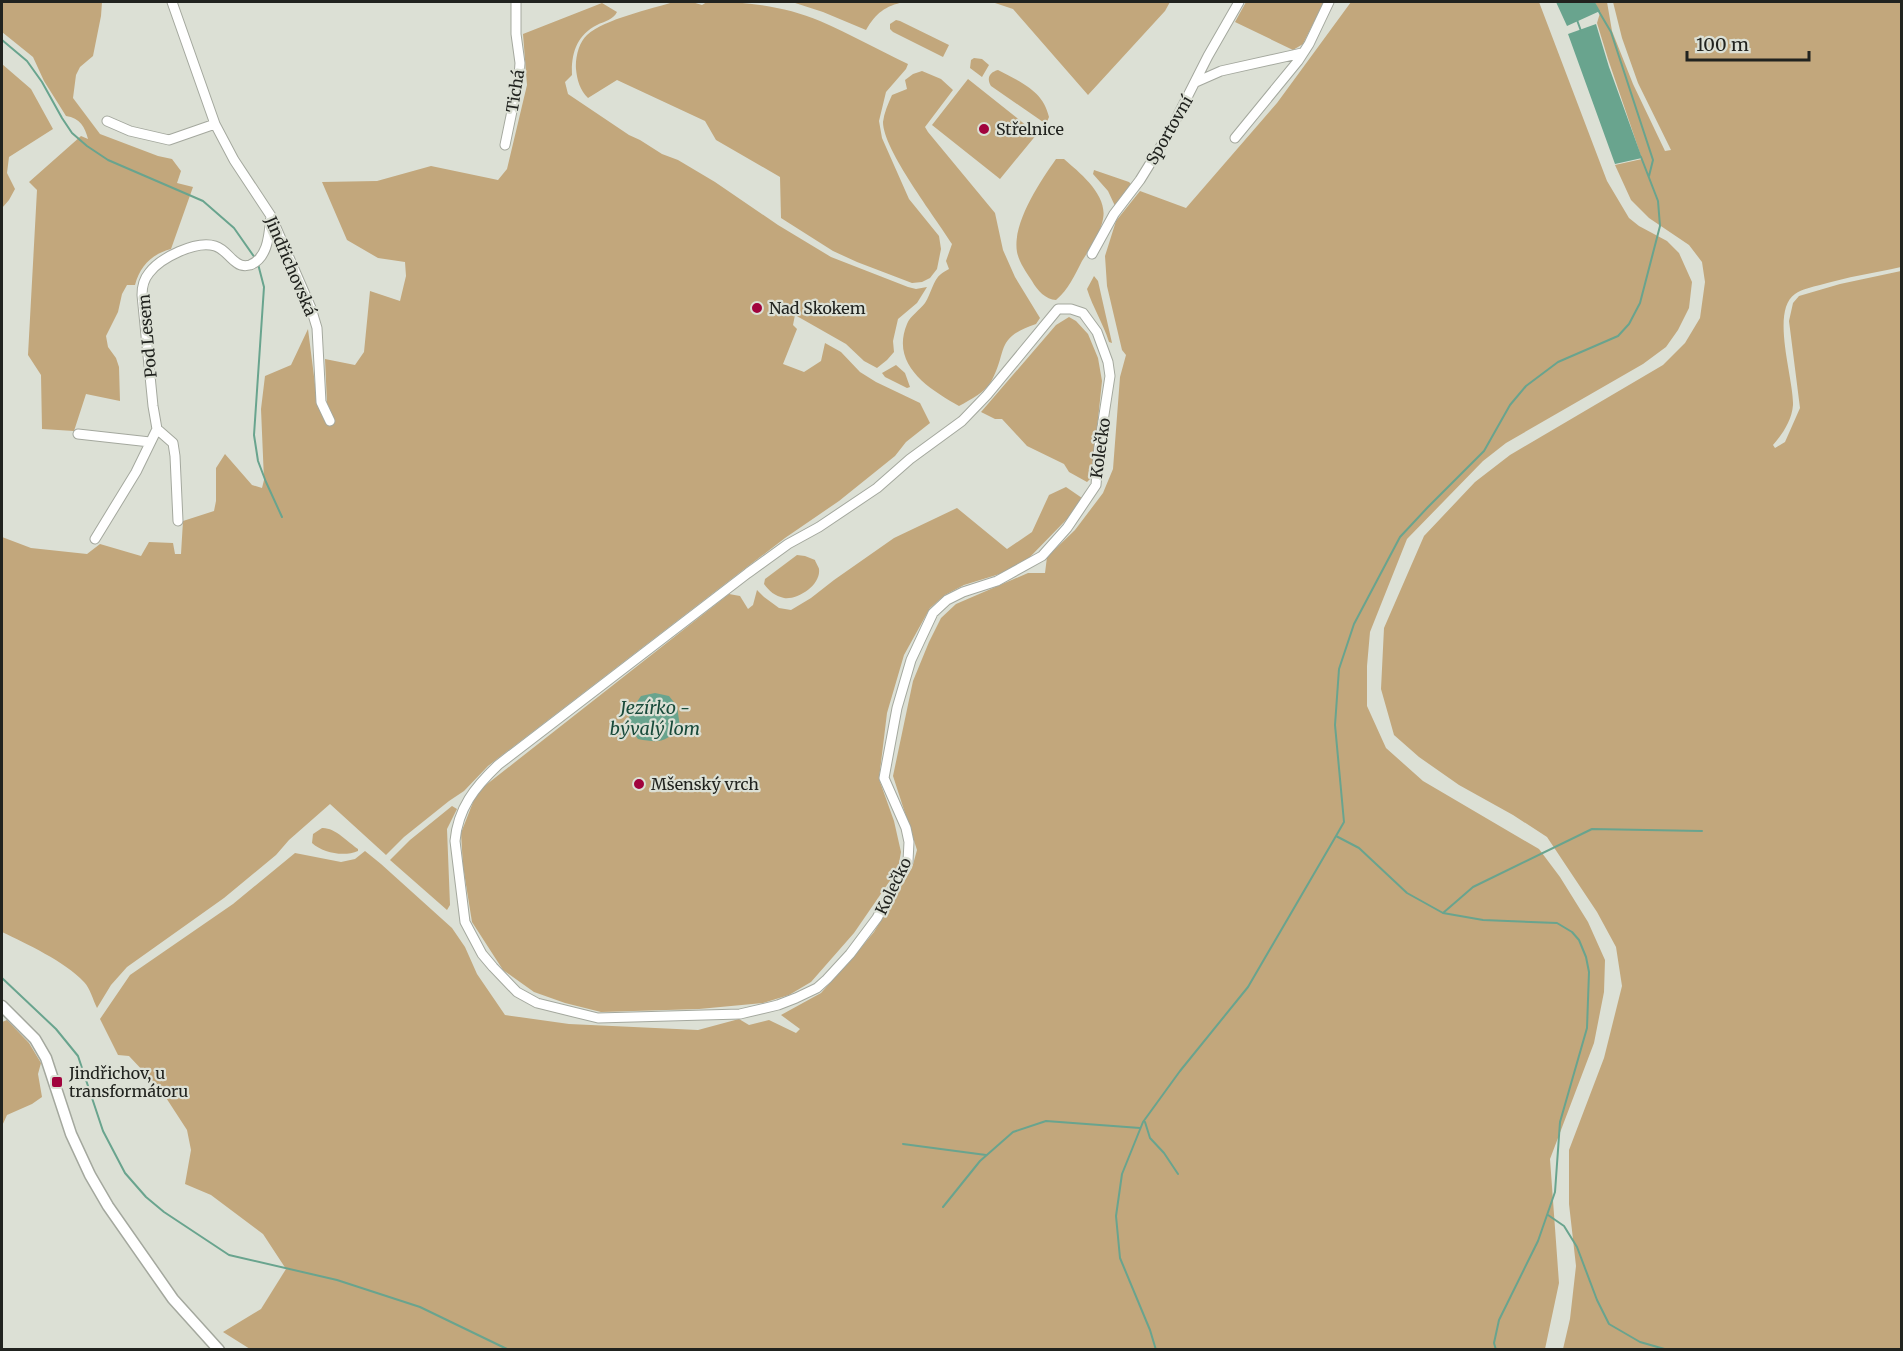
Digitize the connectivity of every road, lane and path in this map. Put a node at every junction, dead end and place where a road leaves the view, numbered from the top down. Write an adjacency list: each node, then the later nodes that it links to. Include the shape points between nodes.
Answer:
1 (172, 2): 8 (street, Jindřichovská)
2 (516, 2): 10 (street, Tichá, via 519,77)
3 (1239, 2): 6 (street, Sportovní)
4 (1329, 2): 5 (street)
5 (1302, 53): 6 (street, via 1221,71); 9 (street)
6 (1196, 82): 12 (street, Sportovní, via 1169,133 1113,214)
7 (107, 120): 8 (street, via 130,131 169,140)
8 (215, 124): 11 (street, Jindřichovská)
9 (1235, 138)
10 (505, 145)
11 (271, 216): 13 (street, Jindřichovská, via 311,308 321,402); 14 (street, Pod Lesem, via 265,250 253,263 239,265 222,249 208,245 185,250 148,273 142,295)
12 (1092, 254)
13 (330, 422)
14 (157, 429): 16 (street); 17 (street, Pod Lesem, via 173,443)
15 (78, 434): 16 (street)
16 (150, 442): 18 (street)
17 (178, 521)
18 (95, 539)
19 (537, 1003): 19 (street, Kolečko, via 598,1018 740,1014 808,993 850,954 877,918 908,861 906,828 884,778 911,660 933,613 947,600 997,581 1042,556 1067,528 1096,484 1110,376 1097,332 1083,312 1058,309 987,395 953,428 862,498 748,573 498,765 477,786 456,827 465,922 492,968 517,992)
20 (2, 1006): 21 (street, via 35,1039 46,1058 71,1134 108,1206 174,1299)
21 (219, 1350)

